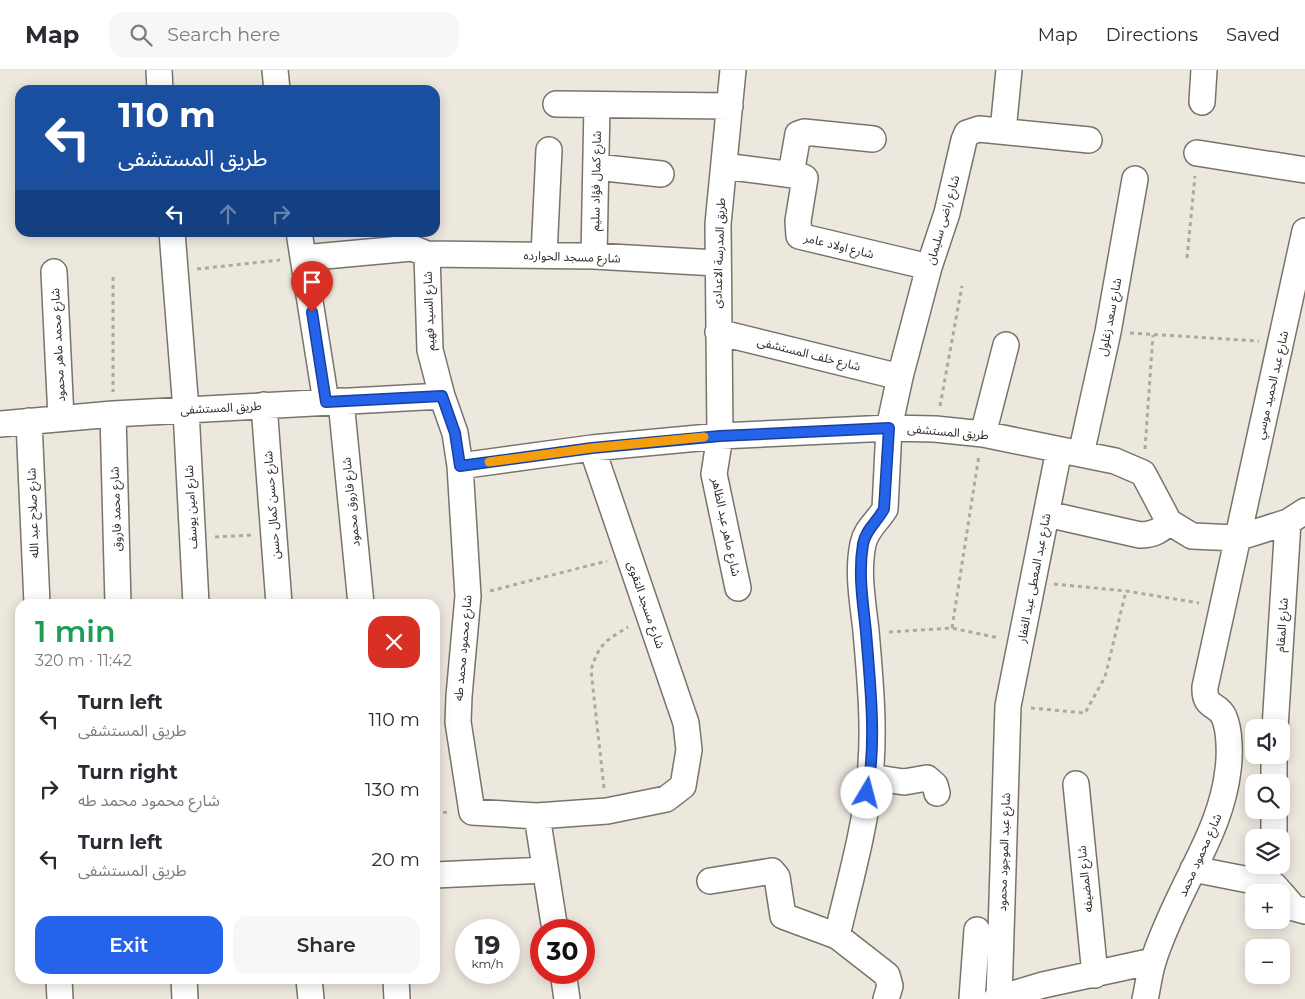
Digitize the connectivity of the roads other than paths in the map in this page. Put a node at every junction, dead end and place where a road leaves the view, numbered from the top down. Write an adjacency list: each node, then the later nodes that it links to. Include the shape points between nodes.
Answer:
1 (159, 70): 6 (street)
2 (275, 70): 7 (street)
3 (733, 70): 11 (street, طريق المدرسة الاعدادى)
4 (1010, 70): 12 (street)
5 (1204, 70): 8 (street)
6 (160, 85)
7 (276, 85)
8 (1202, 102)
9 (556, 104): 10 (street)
10 (597, 105): 11 (street); 18 (street, شارع كمال فؤاد سليم)
11 (730, 106): 17 (street, طريق المدرسة الاعدادى)
12 (1003, 131): 14 (street, شارع راضى سليمان); 31 (street, شارع راضى سليمان, via 979,129 967,133 947,213)
13 (873, 139): 21 (street, via 798,134)
14 (1089, 140)
15 (549, 150): 27 (street)
16 (1197, 153): 19 (street)
17 (724, 166): 21 (street); 30 (street, طريق المدرسة الاعدادى)
18 (596, 167): 20 (street); 28 (street, شارع كمال فؤاد سليم)
19 (1305, 170)
20 (661, 174)
21 (791, 174): 31 (street, شارع اولاد عامر, via 805,178 806,184 798,221 799,236)
22 (1135, 179): 48 (street, شارع سعد زغلول, via 1108,332)
23 (1305, 231): 53 (street, شارع عبد الحميد موسي)
24 (173, 237): 39 (street, شارع امين يوسف)
25 (300, 237): 29 (street, شارع فاروق محمود)
26 (427, 254): 27 (street, شارع مسجد الحوارده); 29 (street, شارع مسجد الحوارده, via 412,248); 36 (street, شارع السيد فهيم, via 430,350)
27 (544, 255): 28 (street, شارع مسجد الحوارده)
28 (594, 256): 30 (street, شارع مسجد الحوارده)
29 (303, 258): 37 (street, شارع فاروق محمود)
30 (716, 263): 33 (street, طريق المدرسة الاعدادى)
31 (929, 267): 35 (street, شارع راضى سليمان)
32 (54, 272): 41 (street, شارع محمد ماهر محمود)
33 (718, 332): 35 (street, شارع خلف المستشفى); 46 (street, طريق المدرسة الاعدادى)
34 (1006, 345): 45 (street)
35 (900, 377): 44 (street, شارع راضى سليمان)
36 (442, 396): 37 (street, طريق المستشفى); 49 (street, شارع محمود محمد طه, via 455,433)
37 (333, 402): 38 (street, طريق المستشفى); 59 (street, شارع فاروق محمود)
38 (264, 405): 39 (street, طريق المستشفى); 58 (street, شارع حسن كمال حسن)
39 (186, 410): 40 (street, طريق المستشفى); 57 (street, شارع امين يوسف)
40 (113, 414): 41 (street, طريق المستشفى); 56 (street, شارع محمد فاروق)
41 (61, 418): 42 (street, طريق المستشفى)
42 (29, 421): 43 (street, طريق المستشفى); 55 (street, شارع صلاح عبد الله)
43 (0, 424)
44 (889, 428): 45 (street, طريق المستشفى); 46 (street, طريق المستشفى); 63 (street, شارع راضى سليمان, via 884,509 870,526 863,544 860,586 872,745)
45 (983, 434): 48 (street, طريق المستشفى)
46 (720, 436): 47 (street, طريق المستشفى); 54 (street, شارع ماهر عبد الظاهر, via 714,474)
47 (592, 448): 49 (street, طريق المستشفى); 67 (street, شارع مسجد التقوى, via 686,723 688,764 683,786 666,799 607,811)
48 (1070, 452): 50 (street, شارع عبد المعطى عبد الغفار); 52 (street, طريق المستشفى, via 1115,461 1143,473)
49 (460, 466): 66 (street, شارع محمود محمد طه, via 468,596 458,722)
50 (1047, 514): 52 (street, via 1140,536 1152,535); 61 (street, شارع عبد المعطى عبد الغفار)
51 (1296, 517): 53 (street); 60 (street, شارع المقام)
52 (1169, 522): 53 (street, via 1192,536)
53 (1237, 538): 69 (street, شارع محمود محمد, via 1205,696 1208,704 1224,715 1228,769 1220,812)
54 (738, 588)
55 (37, 599)
56 (118, 599)
57 (196, 599)
58 (279, 599)
59 (360, 599)
60 (1294, 606): 62 (street, شارع المقام)
61 (1008, 706): 85 (street, شارع عبد الموجود محمود)
62 (1276, 719)
63 (870, 777): 65 (street, via 904,782 927,778 935,785); 77 (street, شارع راضى سليمان)
64 (1076, 784): 79 (street, شارع المضيفه)
65 (937, 793)
66 (472, 812): 67 (street, شارع مسجد التقوى)
67 (537, 816): 68 (street)
68 (545, 870): 70 (street); 75 (street)
69 (1194, 870): 72 (street); 78 (street, شارع محمود محمد)
70 (440, 875)
71 (710, 881): 77 (street, via 772,871 777,877 783,916)
72 (1277, 884)
73 (1290, 902): 74 (street, via 1294,908)
74 (1305, 911)
75 (553, 919)
76 (977, 930): 92 (street)
77 (837, 936): 91 (street, via 887,974 890,986)
78 (1153, 961): 79 (street); 93 (street, شارع محمود محمد)
79 (1095, 975): 85 (street)
80 (59, 984): 86 (street)
81 (184, 984): 87 (street)
82 (310, 984): 88 (street)
83 (396, 984): 89 (street)
84 (565, 984): 90 (street)
85 (998, 998)
86 (60, 999)
87 (185, 999)
88 (311, 999)
89 (397, 999)
90 (567, 999)
91 (886, 999)
92 (972, 999)
93 (1145, 999)

